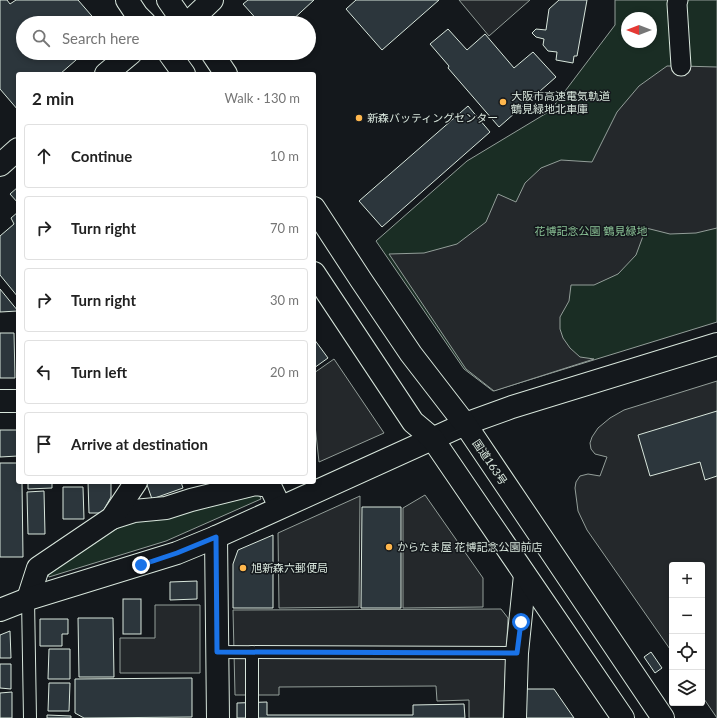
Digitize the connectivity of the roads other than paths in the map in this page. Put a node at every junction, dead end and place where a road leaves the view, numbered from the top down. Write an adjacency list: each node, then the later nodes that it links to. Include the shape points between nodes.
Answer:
1 (127, 0): 5 (main road)
2 (168, 0): 6 (main road)
3 (212, 0): 7 (main road)
4 (678, 0): 11 (street)
5 (137, 16)
6 (179, 16)
7 (195, 16)
8 (123, 60): 12 (main road)
9 (174, 60): 13 (main road)
10 (217, 60): 14 (main road)
11 (681, 66)
12 (108, 72)
13 (183, 72)
14 (225, 72)
15 (16, 151): 16 (main road)
16 (0, 165)
17 (316, 211): 22 (main road, 国道163号, via 411,354)
18 (317, 286): 23 (main road, via 413,422)
19 (717, 344): 22 (main road)
20 (0, 401): 21 (main road)
21 (16, 401)
22 (465, 424): 23 (main road); 39 (main road, 国道163号)
23 (432, 438): 25 (main road); 28 (main road)
24 (135, 484): 26 (main road)
25 (280, 508): 26 (main road, via 270,486 256,484 166,508 134,510); 27 (main road)
26 (112, 518): 29 (main road, via 38,568)
27 (216, 537): 29 (main road, via 141,565); 31 (main road)
28 (525, 575): 33 (main road); 38 (main road)
29 (28, 599): 30 (main road); 34 (lane)
30 (0, 610)
31 (217, 652): 32 (lane); 35 (main road)
32 (252, 652): 33 (lane); 36 (lane)
33 (517, 653): 37 (main road)
34 (30, 718)
35 (218, 718)
36 (252, 718)
37 (515, 718)
38 (623, 718)
39 (663, 718)

